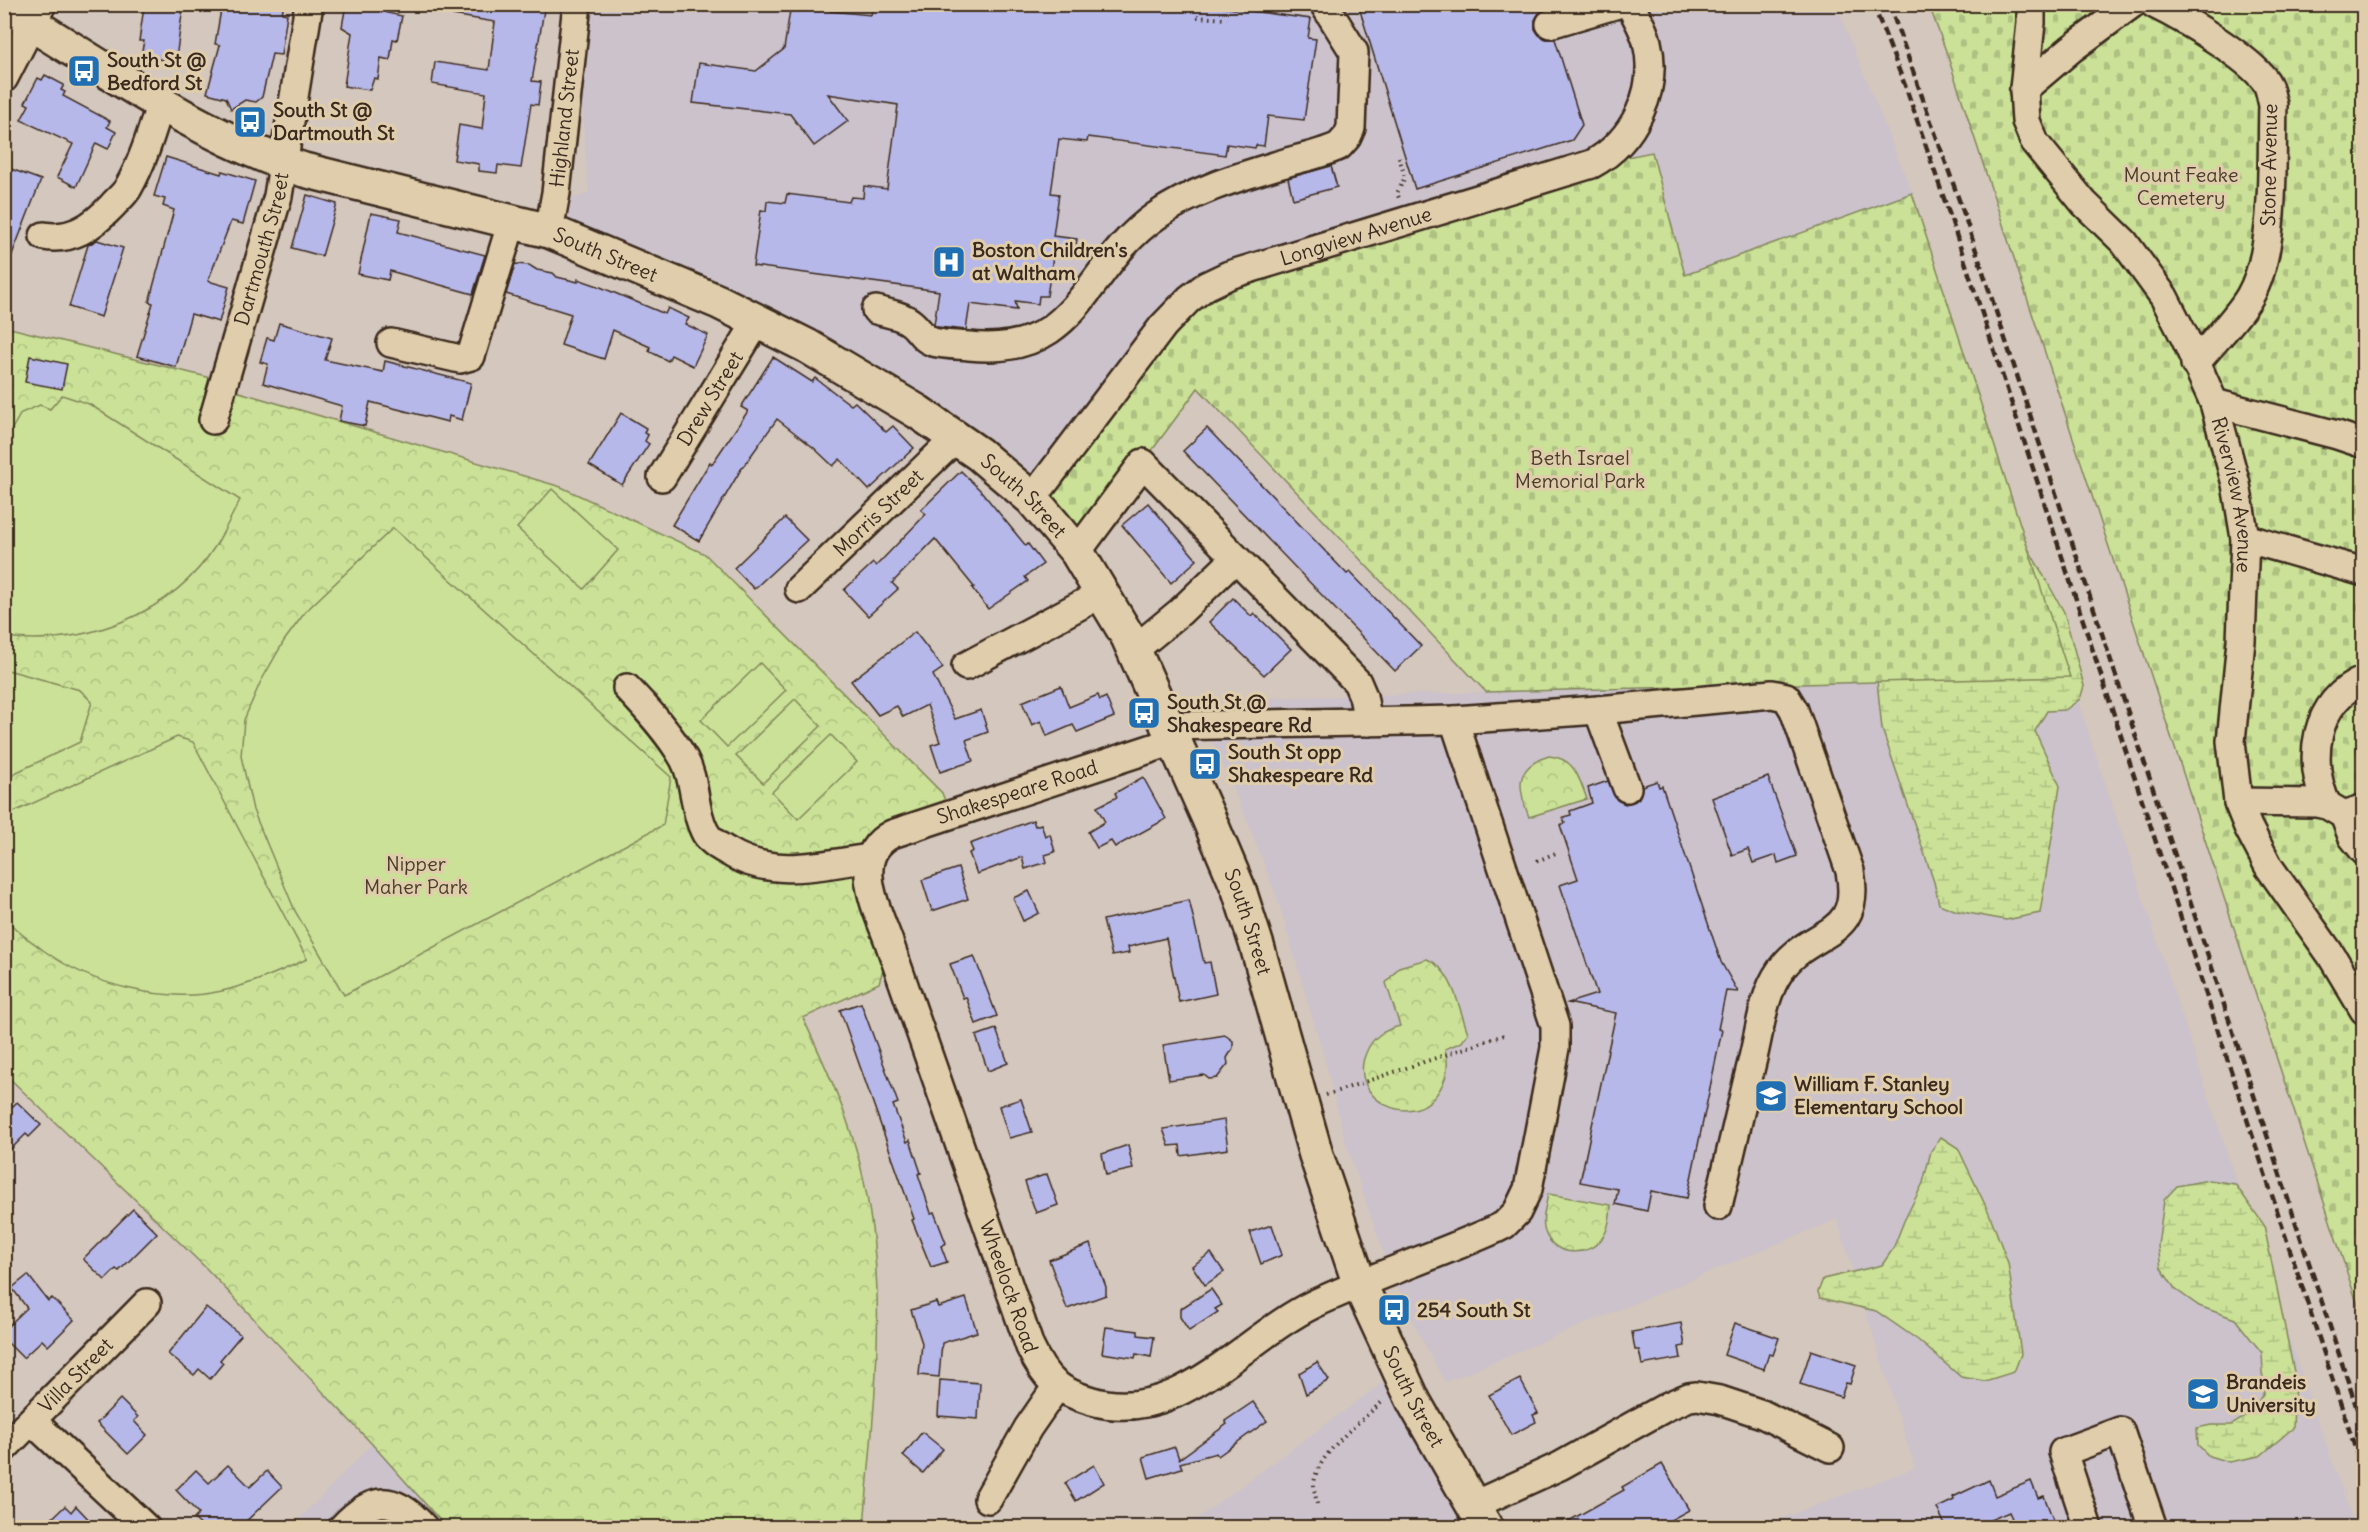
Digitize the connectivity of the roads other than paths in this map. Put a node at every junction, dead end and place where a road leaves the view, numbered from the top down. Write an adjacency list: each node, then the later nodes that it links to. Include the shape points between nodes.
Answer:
1 (309, 4): 15 (street, Dartmouth Street)
2 (577, 4): 17 (street, Highland Street)
3 (1324, 4): 19 (street, via 1354,52 1351,128 1339,146 1244,176 1156,216 1122,248 1074,309 1049,332 1029,341 995,348 937,343 924,338 908,320)
4 (1618, 4): 11 (street)
5 (1630, 4): 28 (street, Longview Avenue, via 1647,42 1648,85 1636,121 1608,155 1592,164 1229,275 1206,286 1163,326)
6 (2031, 4): 13 (street, Riverview Avenue)
7 (2132, 4): 13 (street)
8 (2154, 4): 22 (street, Stone Avenue, via 2187,21 2244,61 2267,83 2273,105 2268,243 2260,274 2250,297)
9 (4, 7): 10 (main road, South Street)
10 (37, 14): 12 (street); 14 (main road, South Street)
11 (1550, 24)
12 (4, 78)
13 (2024, 89): 22 (street, Riverview Avenue, via 2026,121 2035,143 2056,172 2124,242 2147,272 2169,307)
14 (161, 102): 15 (main road, South Street); 18 (street, via 140,164 126,190 86,229 66,237)
15 (285, 164): 16 (main road, South Street); 24 (street, Dartmouth Street)
16 (513, 221): 17 (main road, South Street); 21 (street, via 471,356 460,359)
17 (549, 231): 20 (main road, South Street)
18 (44, 236)
19 (876, 310)
20 (758, 320): 25 (main road, South Street, via 864,379); 27 (street, Drew Street)
21 (391, 344)
22 (2195, 364): 23 (street, Riverview Avenue)
23 (2214, 403): 26 (street); 29 (street, Riverview Avenue, via 2236,484)
24 (213, 420)
25 (956, 438): 28 (main road, South Street); 33 (street, Morris Street)
26 (2364, 444)
27 (662, 477)
28 (1032, 499): 30 (main road, South Street)
29 (2245, 538): 32 (street); 44 (street, Riverview Avenue, via 2241,640 2231,741)
30 (1077, 552): 31 (street, via 1143,463); 34 (main road, South Street)
31 (1235, 559): 35 (street); 41 (street, via 1357,682)
32 (2364, 572)
33 (799, 590)
34 (1103, 593): 35 (main road, South Street); 36 (street)
35 (1134, 650): 42 (main road, South Street)
36 (966, 666)
37 (2364, 680): 45 (street, via 2335,699 2322,722 2316,750 2321,793)
38 (627, 688): 47 (street, via 685,761 704,831 718,845 757,865 785,869)
39 (1599, 710): 40 (street, Shakespeare Road); 43 (street); 49 (street, Shakespeare Road, via 1772,693 1786,697 1794,710 1850,871 1852,899 1848,914 1834,929 1789,960 1774,981)
40 (1454, 720): 41 (street, Shakespeare Road); 50 (street, Wheelock Road, via 1552,1017 1556,1048 1528,1189 1511,1219 1456,1247)
41 (1368, 722): 42 (street, Shakespeare Road)
42 (1171, 734): 47 (street, Shakespeare Road, via 892,834 877,844); 50 (main road, South Street, via 1239,890 1316,1155)
43 (1627, 788)
44 (2238, 802): 45 (street, via 2305,802); 48 (street, Riverview Avenue, via 2269,867)
45 (2345, 809): 46 (street, via 2352,836)
46 (2364, 851)
47 (869, 858): 52 (street, Wheelock Road, via 873,894 1030,1347 1041,1370)
48 (2364, 1010)
49 (1718, 1206)
50 (1360, 1286): 52 (street, Wheelock Road, via 1305,1309 1188,1387 1159,1401 1114,1405 1080,1398); 57 (main road, South Street, via 1405,1382)
51 (147, 1303): 53 (street, Villa Street)
52 (1058, 1386): 56 (street, via 1028,1428)
53 (32, 1421): 55 (street, Villa Street); 58 (street)
54 (1830, 1448): 57 (street, via 1762,1414 1720,1400 1689,1397 1560,1466)
55 (4, 1449)
56 (988, 1499)
57 (1480, 1516)
58 (146, 1527)
59 (342, 1527): 60 (street, via 375,1502 395,1504)
60 (424, 1527)
61 (2088, 1527): 62 (street, via 2063,1452 2120,1431)
62 (2153, 1527)

